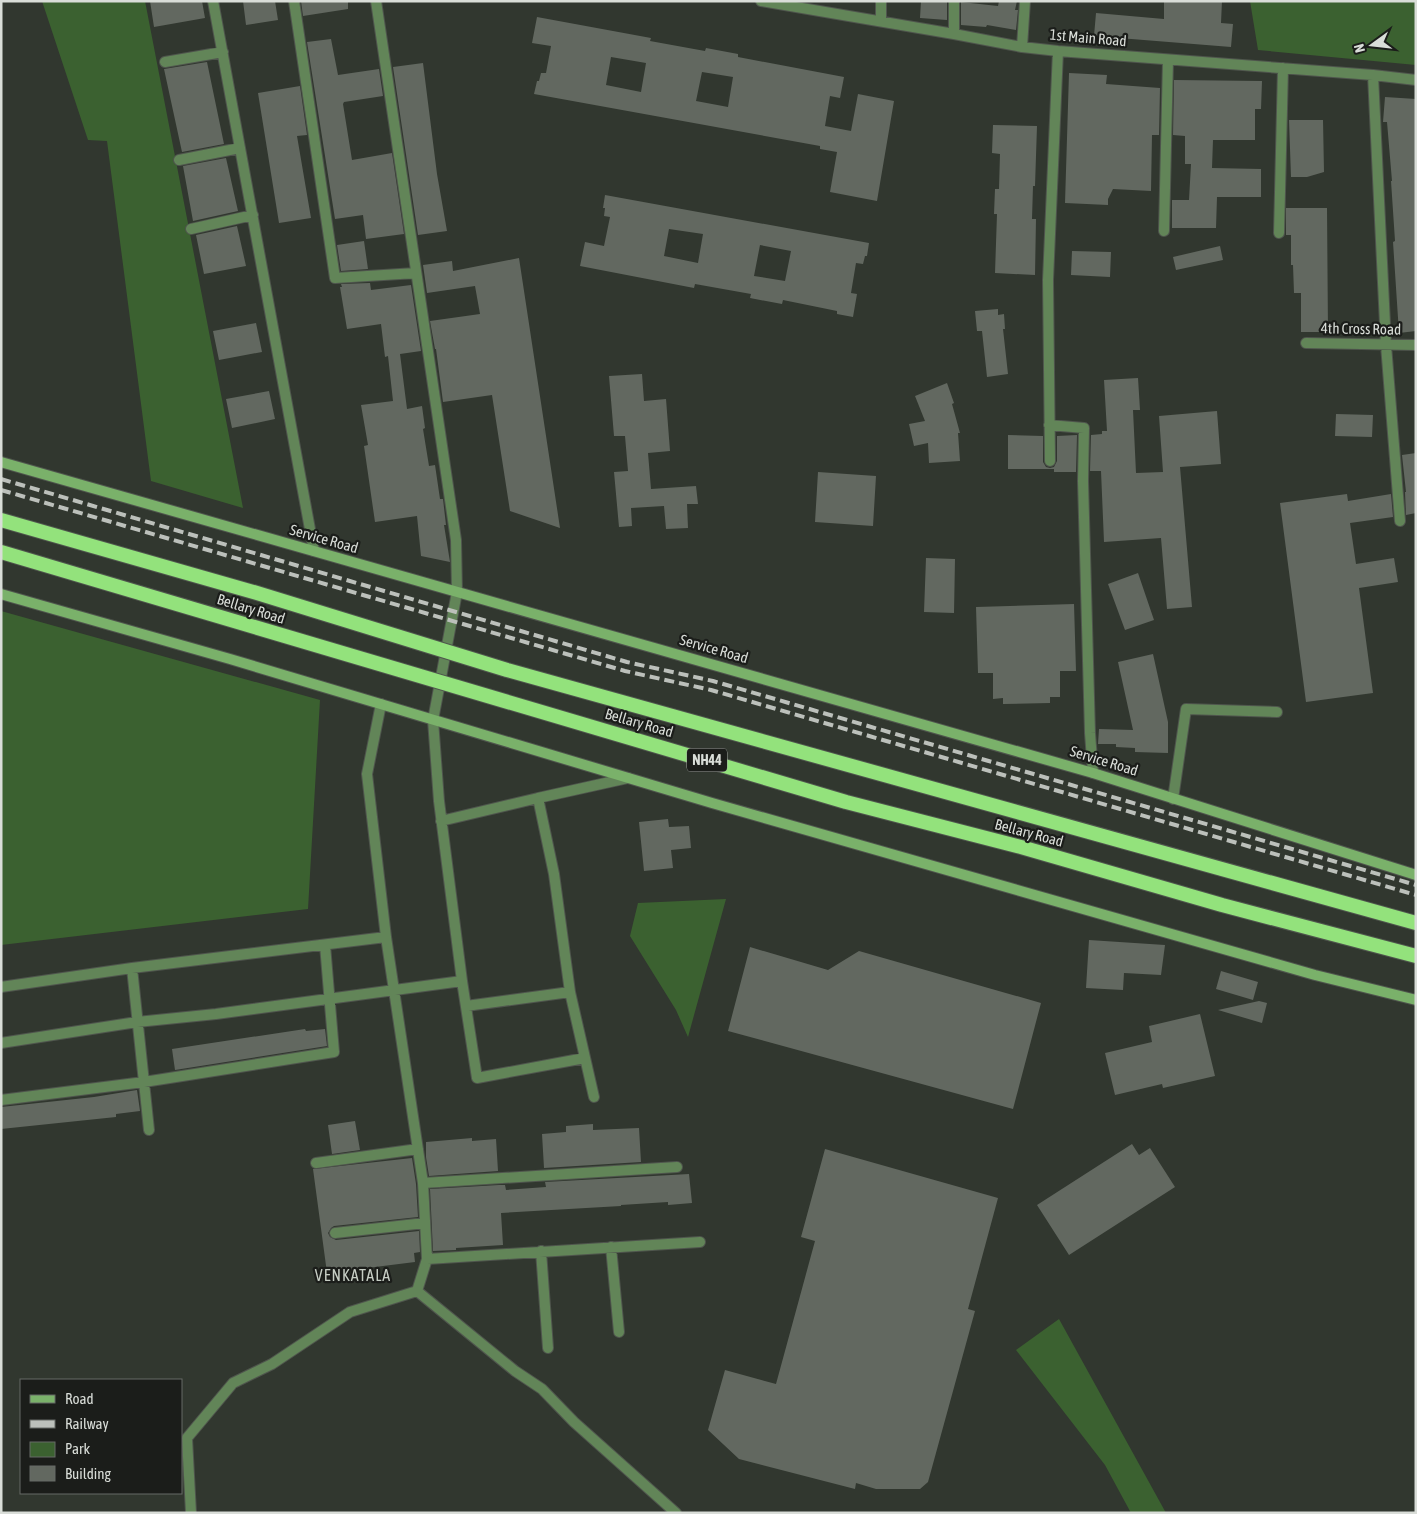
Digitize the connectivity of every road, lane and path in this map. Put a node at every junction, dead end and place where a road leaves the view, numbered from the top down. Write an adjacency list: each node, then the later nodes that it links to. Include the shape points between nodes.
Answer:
1 (213, 1): 13 (street)
2 (294, 1): 25 (street, via 335,278)
3 (376, 1): 25 (street)
4 (761, 1): 8 (street, 1st Main Road)
5 (881, 1): 9 (street)
6 (954, 1): 10 (street)
7 (1025, 1): 11 (street)
8 (805, 5): 9 (street, 1st Main Road)
9 (880, 21): 10 (street, 1st Main Road)
10 (954, 34): 11 (street, 1st Main Road)
11 (1022, 47): 12 (street, 1st Main Road)
12 (1058, 51): 14 (street, 1st Main Road); 29 (street, via 1048,280)
13 (222, 52): 15 (street); 19 (street)
14 (1168, 60): 16 (street, 1st Main Road); 23 (street)
15 (165, 62)
16 (1283, 68): 17 (street, 1st Main Road); 24 (street)
17 (1373, 75): 18 (street, 1st Main Road); 27 (street)
18 (1416, 80)
19 (240, 148): 20 (street); 21 (street)
20 (179, 160)
21 (252, 216): 22 (street); 34 (street)
22 (191, 229)
23 (1164, 232)
24 (1279, 233)
25 (416, 273): 36 (street, via 456,540)
26 (1306, 343): 27 (street, 4th Cross Road)
27 (1386, 345): 28 (street, 4th Cross Road); 33 (street)
28 (1416, 345)
29 (1049, 425): 30 (street); 41 (street, via 1084,428)
30 (1050, 461)
31 (1, 462): 34 (main road, Service Road)
32 (1, 520): 47 (highway, Bellary Road / NH44, bridge, via 257,593 507,670)
33 (1400, 521)
34 (314, 551): 36 (main road, Service Road)
35 (1, 552): 50 (highway, Bellary Road / NH44, bridge, via 846,802)
36 (457, 592): 40 (street); 41 (main road, Service Road)
37 (1, 594): 38 (main road)
38 (381, 704): 40 (main road); 48 (street, via 367,774)
39 (1277, 712): 44 (street, via 1186,709)
40 (433, 720): 42 (main road); 45 (street)
41 (1093, 773): 44 (main road, Service Road)
42 (628, 778): 43 (street); 57 (main road, via 1306,972)
43 (538, 798): 45 (street); 55 (street, via 554,874)
44 (1173, 799): 46 (main road, Service Road)
45 (441, 821): 52 (street)
46 (1416, 875)
47 (1416, 923)
48 (386, 937): 49 (street); 54 (street)
49 (325, 945): 51 (street); 56 (street)
50 (1416, 956)
51 (132, 968): 53 (street); 59 (street)
52 (462, 981): 54 (street); 58 (street)
53 (1, 988)
54 (395, 991): 56 (street); 66 (street)
55 (570, 992): 58 (street); 61 (street)
56 (330, 999): 59 (street); 62 (street, via 334,1052)
57 (1416, 1000)
58 (466, 1006): 61 (street, via 478,1078)
59 (137, 1022): 60 (street); 62 (street)
60 (1, 1043)
61 (585, 1058): 63 (street)
62 (144, 1082): 64 (street); 65 (street)
63 (594, 1097)
64 (1, 1100)
65 (149, 1130)
66 (418, 1149): 67 (street); 69 (street)
67 (316, 1163)
68 (677, 1167): 69 (street)
69 (423, 1183): 70 (street)
70 (425, 1223): 71 (street); 75 (street)
71 (335, 1233)
72 (700, 1242): 73 (street)
73 (611, 1247): 74 (street); 77 (street)
74 (540, 1251): 75 (street); 78 (street)
75 (427, 1259): 76 (street)
76 (417, 1292): 79 (street, via 350,1312 272,1364 233,1383 187,1438); 80 (street, via 542,1388 574,1422)
77 (620, 1332)
78 (548, 1348)
79 (190, 1513)
80 (676, 1513)

